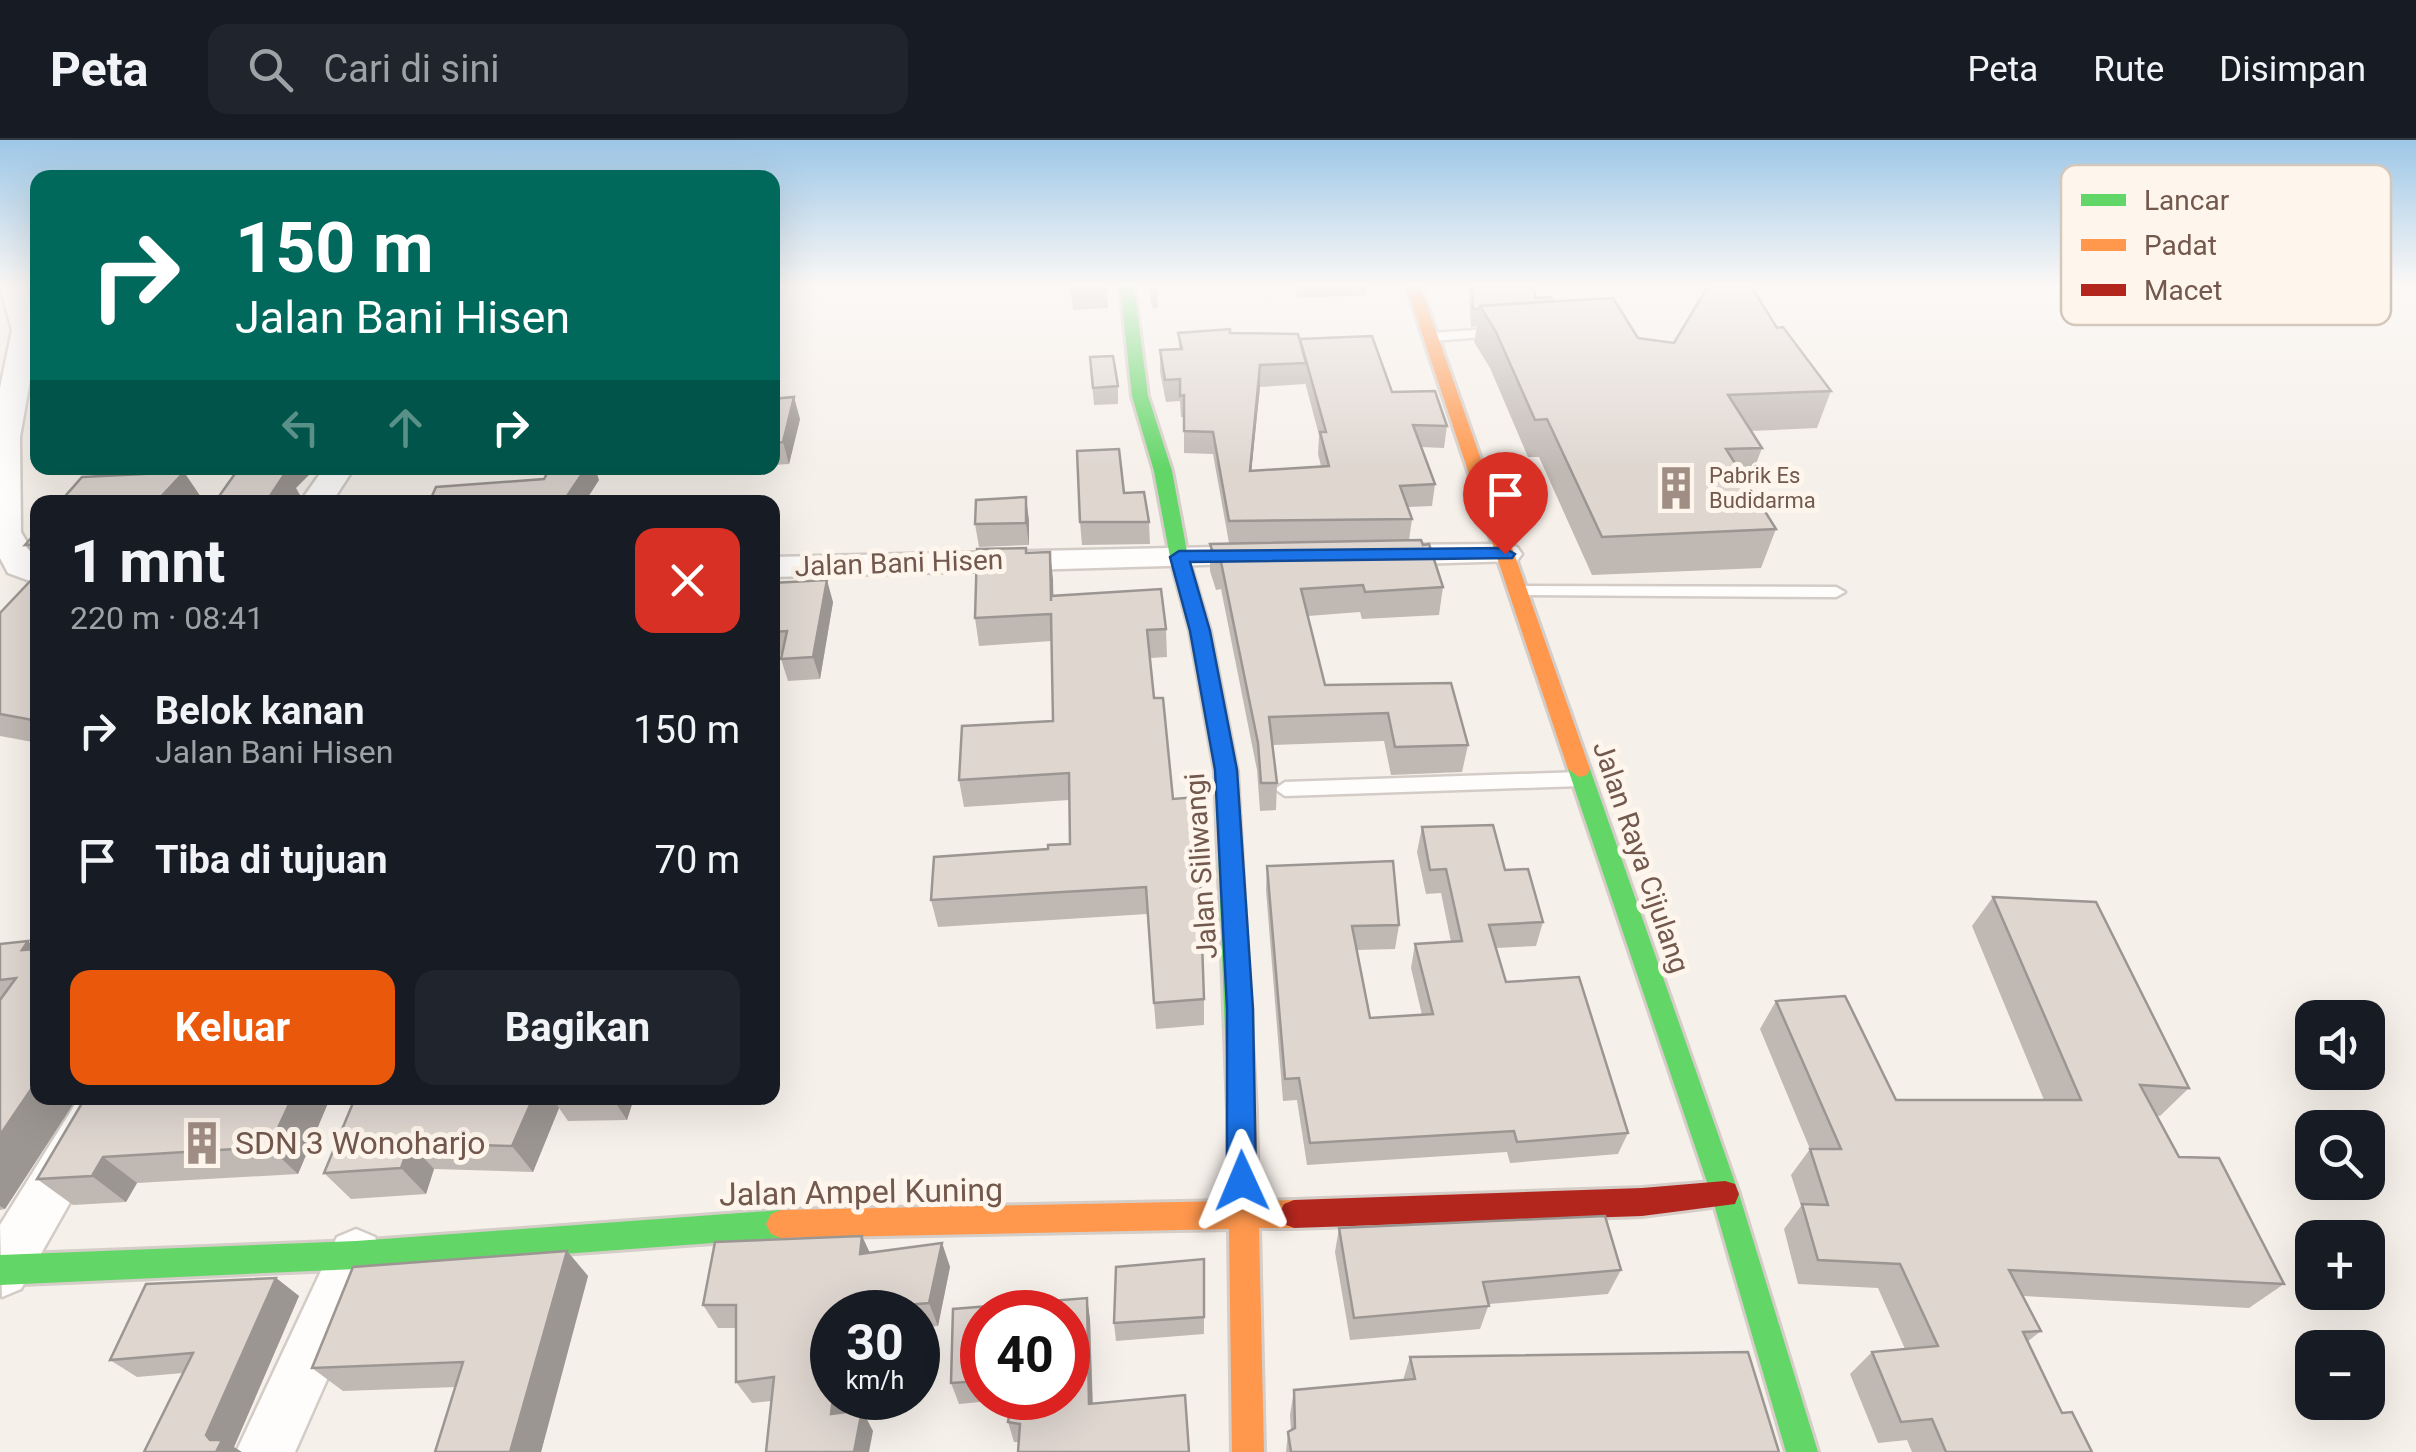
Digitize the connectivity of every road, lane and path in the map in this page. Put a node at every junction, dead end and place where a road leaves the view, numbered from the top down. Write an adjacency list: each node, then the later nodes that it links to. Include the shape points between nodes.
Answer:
1 (25, 347): 4 (street)
2 (1134, 347): 8 (main road, Jalan Siliwangi)
3 (1435, 347): 5 (main road, Jalan Raya Cijulang)
4 (25, 390): 10 (street, via 5,437 4,532 20,566)
5 (1505, 554): 6 (street); 11 (main road, Jalan Raya Cijulang)
6 (1351, 555)
7 (1293, 556): 8 (street, Jalan Bani Hisen)
8 (1179, 557): 9 (street, Jalan Bani Hisen); 17 (main road, Jalan Siliwangi, via 1226,770 1239,991)
9 (780, 567)
10 (30, 570)
11 (1518, 592): 12 (lane); 13 (main road, Jalan Raya Cijulang)
12 (1836, 592)
13 (1582, 779): 14 (lane); 16 (main road, Jalan Raya Cijulang)
14 (1285, 788)
15 (101, 1105): 19 (street)
16 (1725, 1194): 17 (main road, Jalan Ampel Kuning); 22 (main road, Jalan Raya Cijulang)
17 (1242, 1216): 18 (main road, Jalan Ampel Kuning, via 800,1223); 21 (main road, Jalan Siliwangi)
18 (356, 1255): 19 (main road, Jalan Ampel Kuning); 20 (street)
19 (1, 1270)
20 (265, 1452)
21 (1248, 1452)
22 (1802, 1452)

